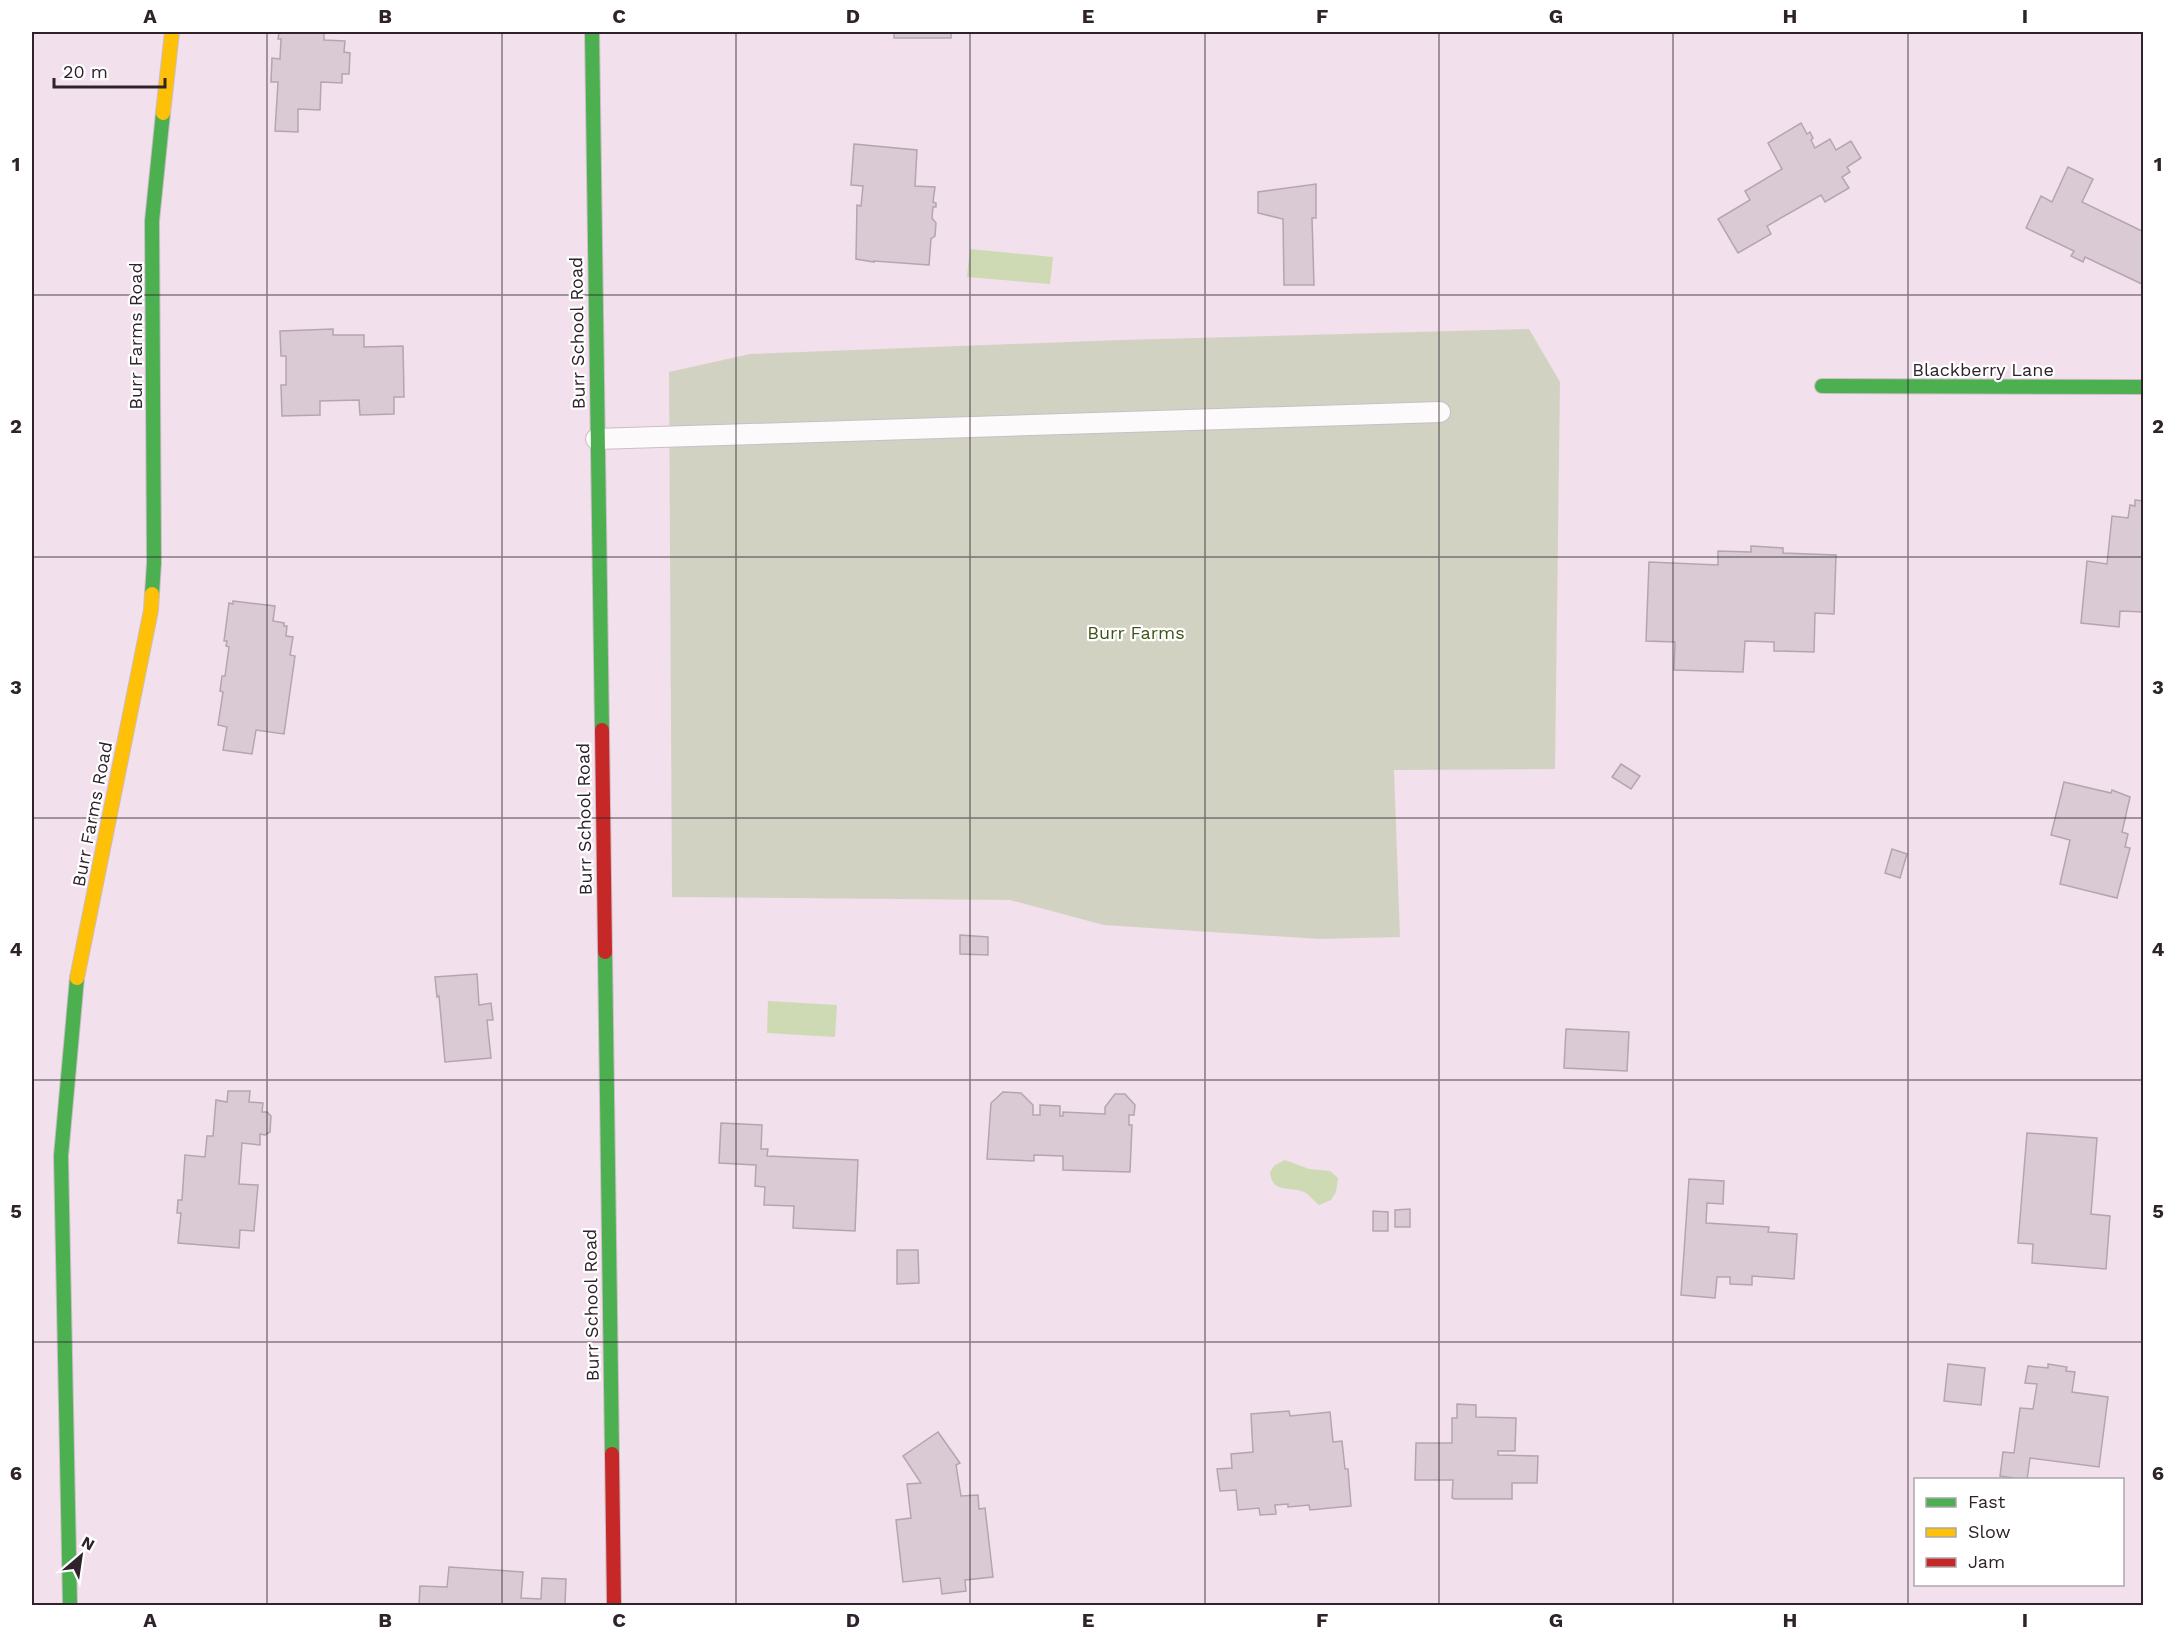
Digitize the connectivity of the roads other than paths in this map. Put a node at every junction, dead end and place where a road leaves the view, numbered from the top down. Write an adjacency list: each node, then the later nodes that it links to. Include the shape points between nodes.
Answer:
1 (172, 32): 7 (street, Burr Farms Road, via 152,221 151,610 78,970 61,1156)
2 (592, 32): 6 (street, Burr School Road)
3 (1822, 386): 4 (street, Blackberry Lane)
4 (2144, 387)
5 (1440, 412): 6 (lane)
6 (596, 439): 8 (street, Burr School Road)
7 (70, 1605)
8 (614, 1605)

